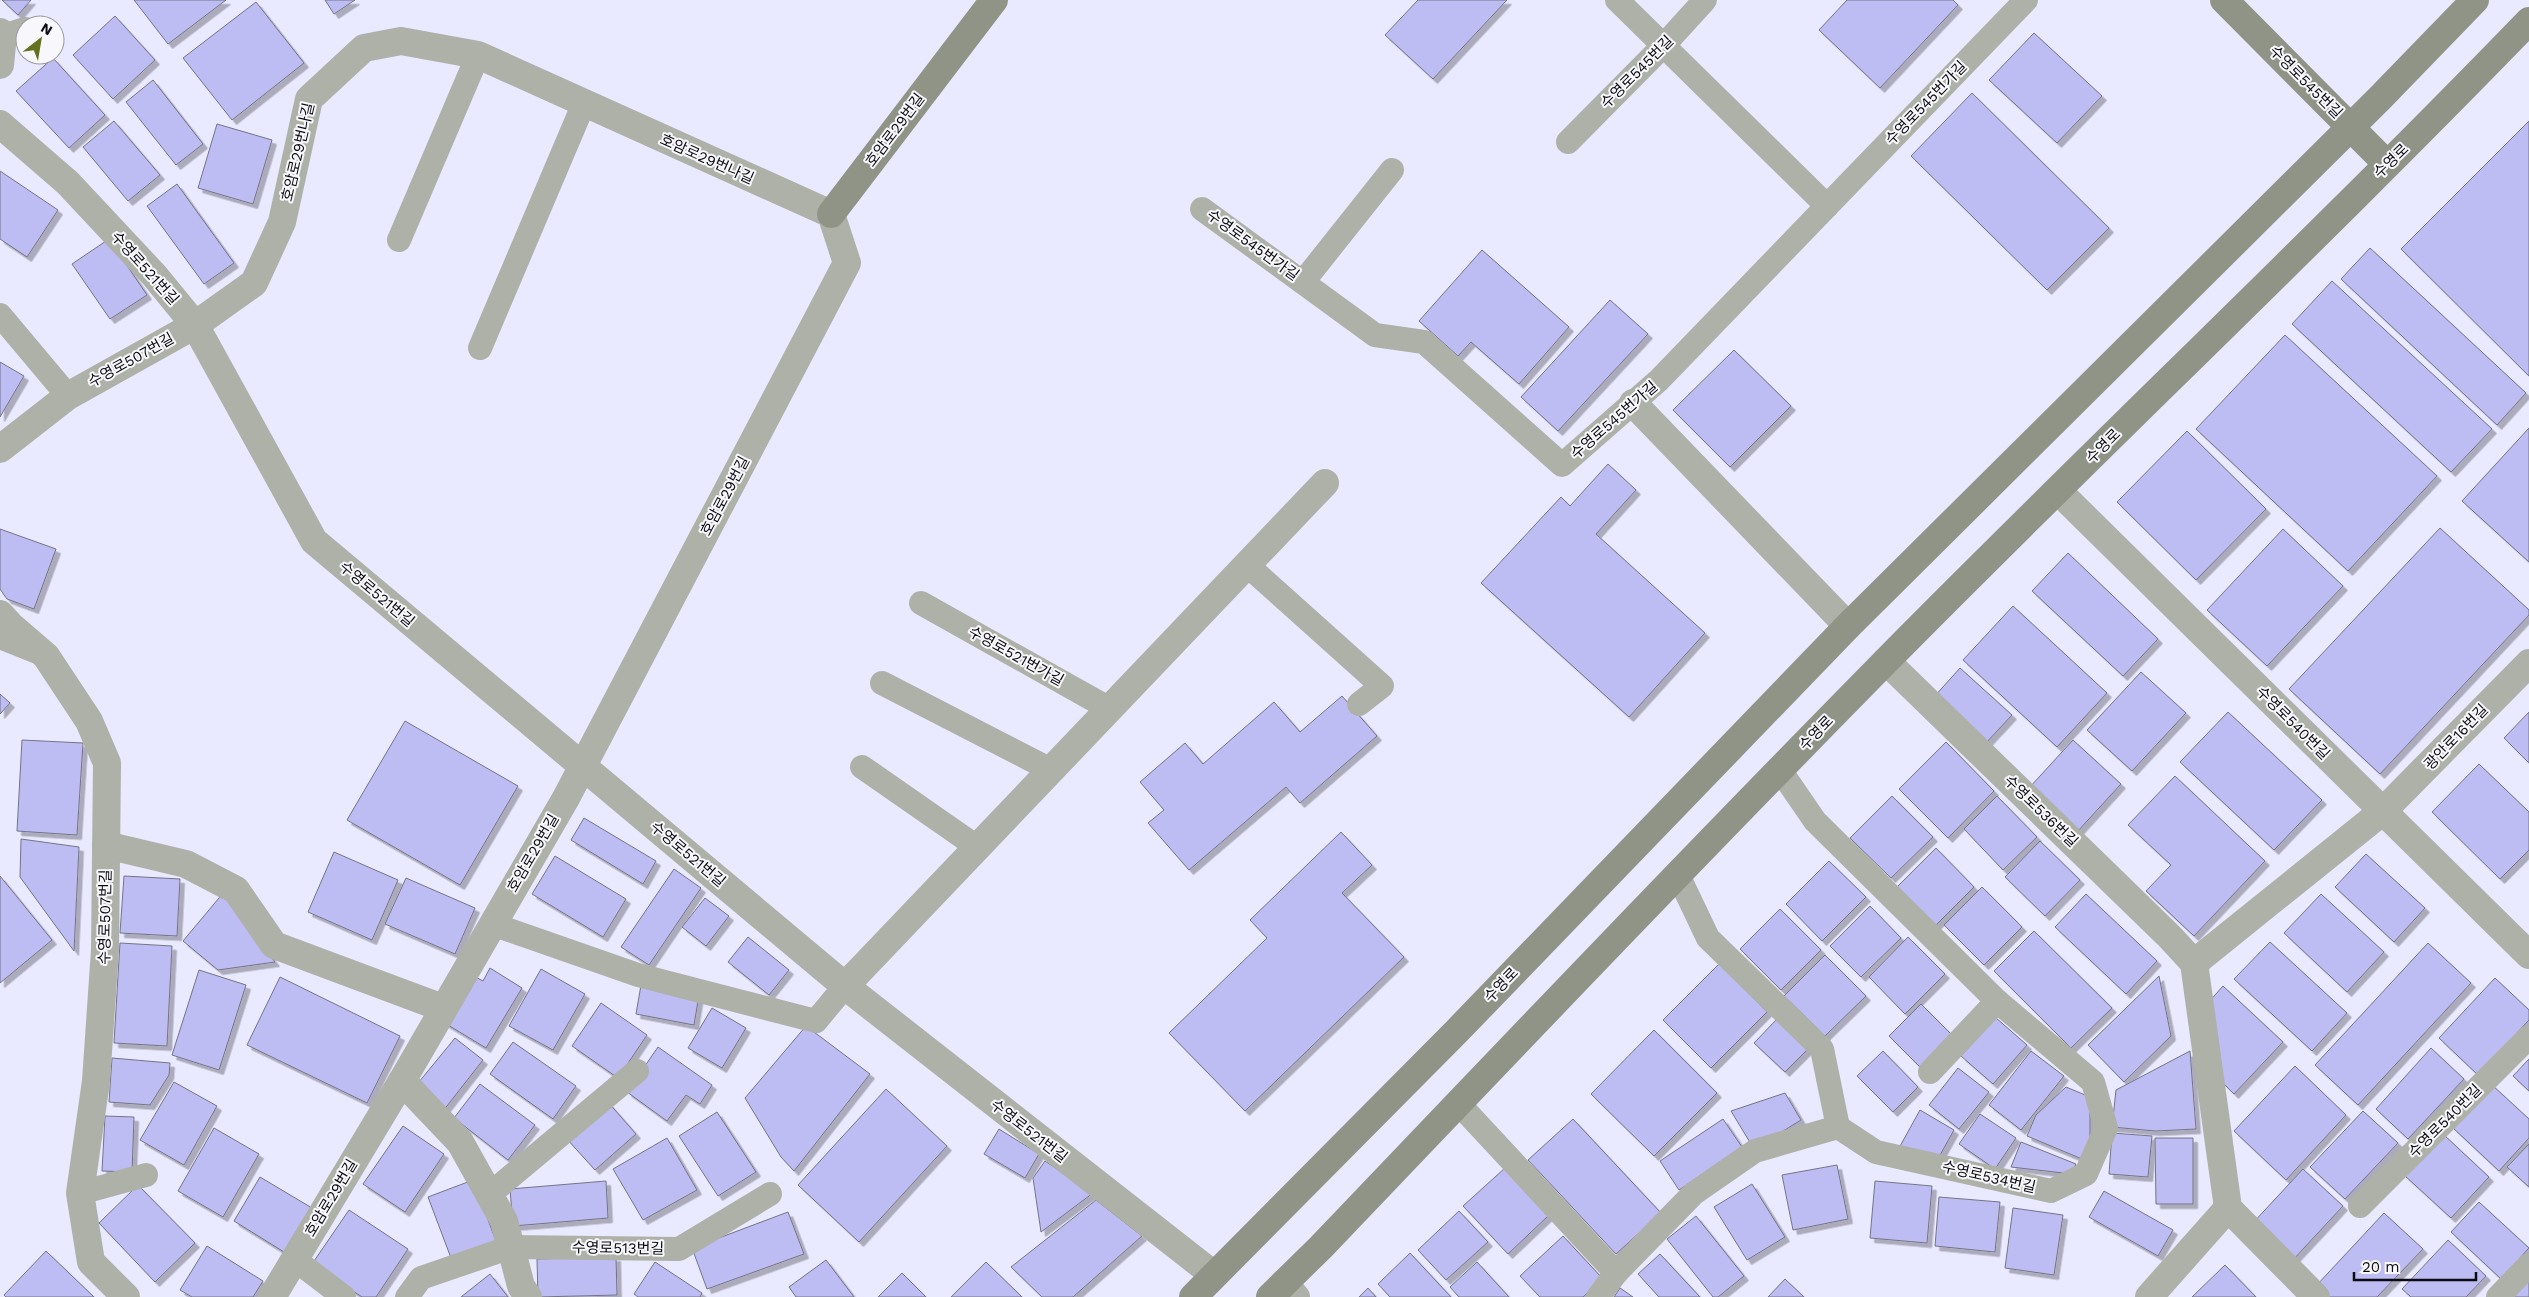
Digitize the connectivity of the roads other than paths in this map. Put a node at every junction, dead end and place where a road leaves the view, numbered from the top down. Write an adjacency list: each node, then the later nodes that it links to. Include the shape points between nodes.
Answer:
1 (994, 0): 20 (main road, 호암로29번길)
2 (1617, 0): 9 (lane)
3 (1705, 0): 9 (lane, 수영로545번길)
4 (2026, 0): 18 (lane, 수영로545번가길)
5 (2224, 0): 14 (main road, 수영로545번길)
6 (2475, 0): 14 (main road, 수영로)
7 (2529, 21): 16 (main road, 수영로)
8 (15, 33): 11 (street)
9 (1664, 45): 15 (lane, 수영로545번길); 18 (lane)
10 (478, 55): 12 (street, 호암로29번나길); 21 (lane); 24 (street, 호암로29번나길, via 402,41 364,48 309,99 282,222 254,283)
11 (0, 65)
12 (584, 104): 20 (street, 호암로29번나길); 25 (lane)
13 (0, 124): 24 (street, 수영로521번길, via 68,183 154,275)
14 (2351, 126): 16 (main road, 수영로545번길); 34 (main road, 수영로)
15 (1568, 142)
16 (2387, 164): 30 (main road, 수영로)
17 (1392, 170): 22 (lane, 수영로545번가길)
18 (1827, 206): 27 (lane, 수영로545번가길)
19 (1202, 209): 22 (lane, 수영로545번가길)
20 (831, 214): 42 (street, 호암로29번길, via 847,262)
21 (399, 240)
22 (1303, 282): 27 (lane, 수영로545번가길, via 1375,335 1424,342 1562,465)
23 (0, 316): 26 (lane)
24 (195, 325): 26 (street, 수영로507번길); 42 (street, 수영로521번길, via 314,541)
25 (480, 348)
26 (68, 396): 28 (street, 수영로507번길)
27 (1633, 403): 34 (street)
28 (0, 449)
29 (1325, 484): 31 (street)
30 (2058, 491): 37 (main road, 수영로); 46 (street, 수영로540번길)
31 (1247, 565): 40 (lane, via 1382,686); 41 (street)
32 (921, 603): 41 (lane, 수영로521번가길)
33 (0, 614): 36 (street, 수영로507번길)
34 (1848, 626): 72 (main road, 수영로, via 1457,1031)
35 (0, 637): 36 (lane)
36 (46, 656): 47 (street, 수영로507번길, via 88,721 107,763)
37 (1886, 660): 45 (main road, 수영로); 52 (street, 수영로536번길)
38 (2529, 663): 46 (street, 광안로16번길)
39 (882, 683): 44 (lane)
40 (1359, 704)
41 (1110, 709): 44 (street)
42 (583, 766): 50 (street, 호암로29번길); 53 (street, 수영로521번길)
43 (862, 767): 48 (lane)
44 (1050, 770): 48 (street)
45 (1780, 770): 49 (main road, 수영로); 54 (lane, 수영로534번길, via 1815,821)
46 (2383, 811): 51 (street, 수영로540번길); 52 (street)
47 (106, 845): 55 (street, via 186,864 236,890 274,945); 63 (street, 수영로507번길, via 105,950 96,1081)
48 (977, 847): 53 (street)
49 (1677, 873): 60 (main road, 수영로); 61 (lane, via 1708,938 1822,1049)
50 (492, 924): 53 (lane, via 638,975 816,1021); 55 (street, 호암로29번길)
51 (2529, 955)
52 (2194, 963): 67 (street)
53 (845, 986): 72 (street, 수영로521번길)
54 (1997, 1000): 58 (lane); 61 (lane, 수영로534번길, via 2093,1082 2106,1128 2086,1174 2051,1191 1876,1152)
55 (443, 1008): 59 (street, 호암로29번길)
56 (2529, 1037): 66 (lane, 수영로540번길)
57 (637, 1071): 64 (lane)
58 (1930, 1072)
59 (402, 1080): 64 (street, via 460,1142); 69 (street, 호암로29번길)
60 (1458, 1103): 71 (lane); 73 (main road, 수영로)
61 (1838, 1127): 71 (lane, via 1755,1151 1693,1194)
62 (146, 1175): 63 (lane)
63 (80, 1193): 74 (street, 수영로507번길, via 91,1262)
64 (490, 1194): 68 (street, via 504,1221)
65 (770, 1194): 68 (lane, 수영로513번길, via 679,1249)
66 (2360, 1206)
67 (2228, 1208): 81 (street); 82 (street)
68 (511, 1247): 77 (lane, 수영로513번길, via 421,1278); 78 (street, via 521,1286)
69 (294, 1260): 75 (street, 호암로29번길); 76 (lane)
70 (2529, 1265): 83 (lane)
71 (1616, 1273): 80 (lane)
72 (1214, 1275): 79 (main road, 수영로)
73 (1283, 1292)
74 (126, 1297)
75 (272, 1297)
76 (344, 1297)
77 (407, 1297)
78 (528, 1297)
79 (1193, 1297)
80 (1598, 1297)
81 (2149, 1297)
82 (2316, 1297)
83 (2498, 1297)

